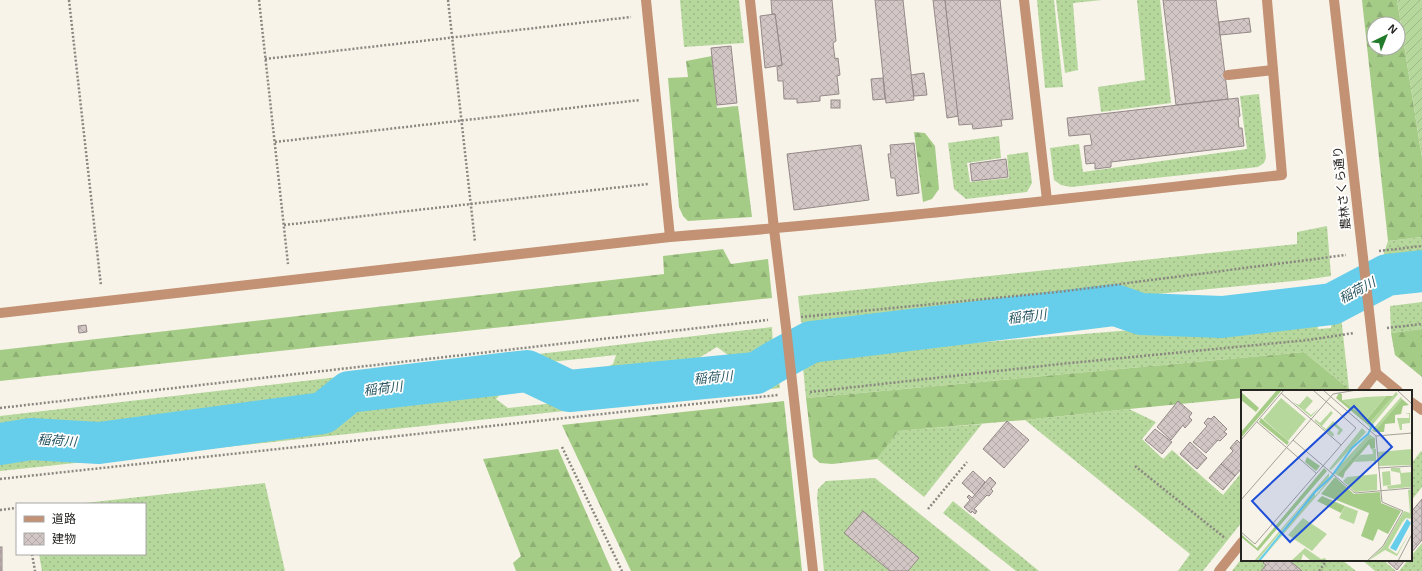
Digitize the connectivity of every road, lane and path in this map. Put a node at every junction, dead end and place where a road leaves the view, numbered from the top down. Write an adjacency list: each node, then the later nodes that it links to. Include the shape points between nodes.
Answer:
1 (70, 0): 27 (path)
2 (259, 0): 11 (path)
3 (448, 0): 10 (path)
4 (646, 0): 9 (street)
5 (750, 0): 21 (street)
6 (1024, 0): 18 (street)
7 (1267, 0): 12 (street)
8 (1334, 0): 24 (street, 農林さくら通り)
9 (647, 15): 10 (path); 14 (street)
10 (452, 37): 11 (path); 15 (path)
11 (265, 59): 16 (path)
12 (1273, 70): 13 (street); 18 (street, via 1282,175)
13 (1228, 75)
14 (656, 98): 15 (path); 17 (street)
15 (462, 120): 16 (path); 19 (path)
16 (275, 142): 20 (path)
17 (665, 182): 19 (path); 22 (street)
18 (1046, 200): 21 (street)
19 (471, 203): 20 (path); 25 (path)
20 (284, 225): 26 (path)
21 (774, 229): 22 (street); 29 (street)
22 (670, 237): 25 (street)
23 (1422, 246): 24 (path)
24 (1362, 255): 29 (path); 31 (street, 農林さくら通り)
25 (477, 260): 26 (street)
26 (290, 280): 27 (street)
27 (102, 301): 28 (street)
28 (0, 313)
29 (786, 323): 35 (street); 37 (path)
30 (1422, 324): 31 (path)
31 (1370, 329): 32 (street, 農林さくら通り); 35 (path, via 1308,340)
32 (1376, 373): 33 (street); 34 (street)
33 (1363, 390)
34 (1397, 390)
35 (793, 391): 42 (path); 51 (street)
36 (1412, 403): 38 (street)
37 (0, 408)
38 (1422, 410)
39 (562, 447): 50 (path)
40 (967, 462): 44 (path)
41 (1134, 466): 46 (path)
42 (0, 479)
43 (16, 508): 45 (path)
44 (928, 509)
45 (0, 510)
46 (1240, 545): 52 (street)
47 (32, 555): 49 (path)
48 (1326, 561): 53 (path)
49 (35, 571)
50 (622, 571)
51 (813, 571)
52 (1219, 571)
53 (1319, 571)

